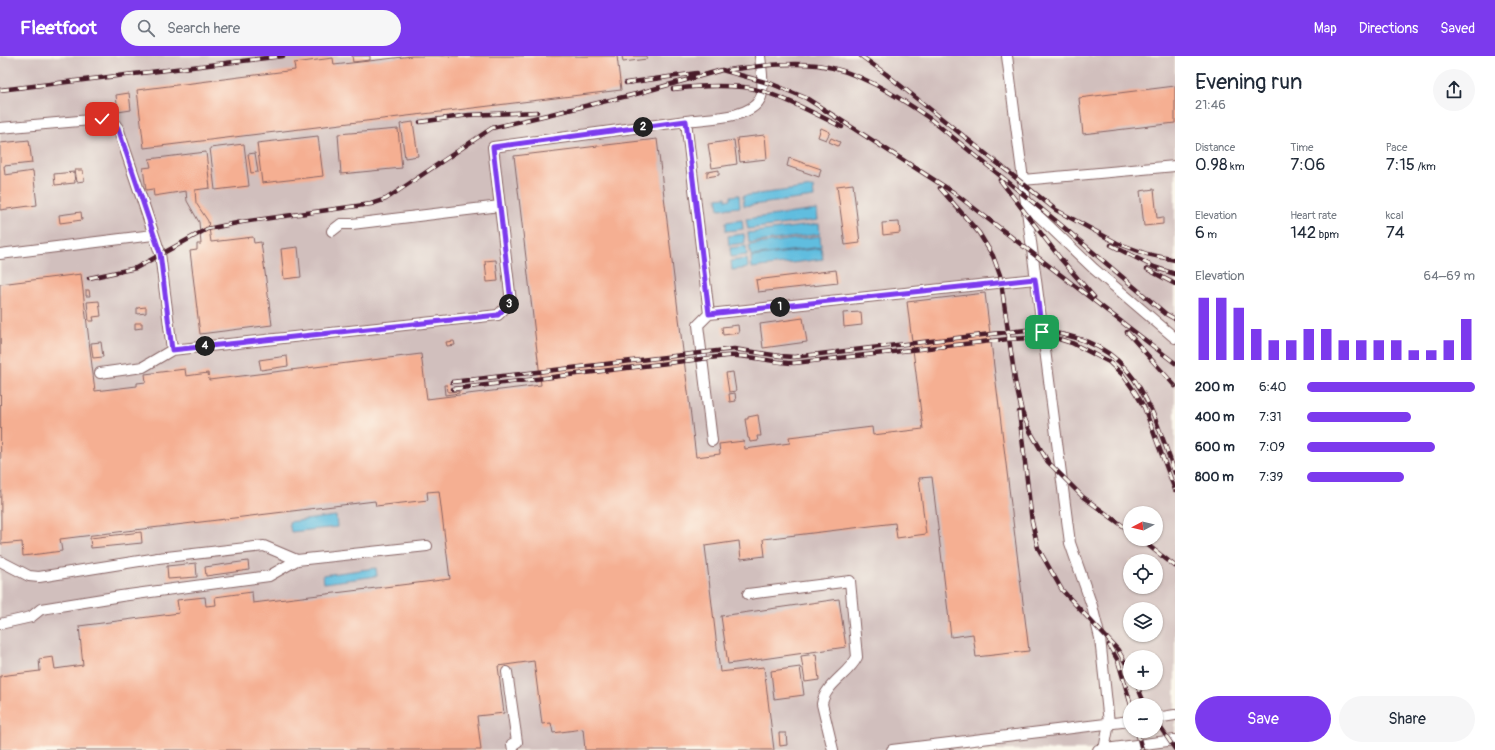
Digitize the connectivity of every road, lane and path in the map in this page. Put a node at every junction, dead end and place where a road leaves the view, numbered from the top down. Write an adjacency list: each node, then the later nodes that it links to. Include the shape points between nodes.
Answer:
1 (760, 56): 3 (lane, via 761,98 752,110)
2 (1007, 56): 6 (lane)
3 (686, 121): 8 (lane, via 493,147); 13 (lane)
4 (0, 128): 10 (lane, via 112,120 118,128)
5 (1175, 166): 6 (lane)
6 (1023, 180): 7 (lane)
7 (1027, 205): 12 (lane); 14 (lane, via 1094,269)
8 (500, 206): 9 (lane, via 340,224); 15 (lane, via 511,302 498,315)
9 (332, 231)
10 (153, 235): 11 (lane); 15 (lane, via 160,253)
11 (0, 254)
12 (1035, 279): 13 (lane); 27 (lane, via 1070,543 1096,619)
13 (709, 314): 17 (lane, via 698,325)
14 (1175, 338)
15 (172, 350): 16 (lane, via 144,367)
16 (100, 373)
17 (712, 441)
18 (427, 546): 19 (lane)
19 (297, 560): 20 (lane, via 264,546 158,558 39,577 29,576); 22 (lane, via 269,576 41,609 31,616)
20 (0, 561)
21 (748, 594): 30 (lane, via 850,581 857,657 854,664 828,690 822,704)
22 (0, 624)
23 (507, 672): 29 (lane, via 517,742 512,744)
24 (1175, 715): 25 (lane)
25 (1163, 717)
26 (1123, 722): 27 (lane)
27 (1109, 723): 31 (lane); 32 (lane)
28 (1175, 740): 32 (lane)
29 (513, 750)
30 (833, 750)
31 (892, 750)
32 (1101, 750)

